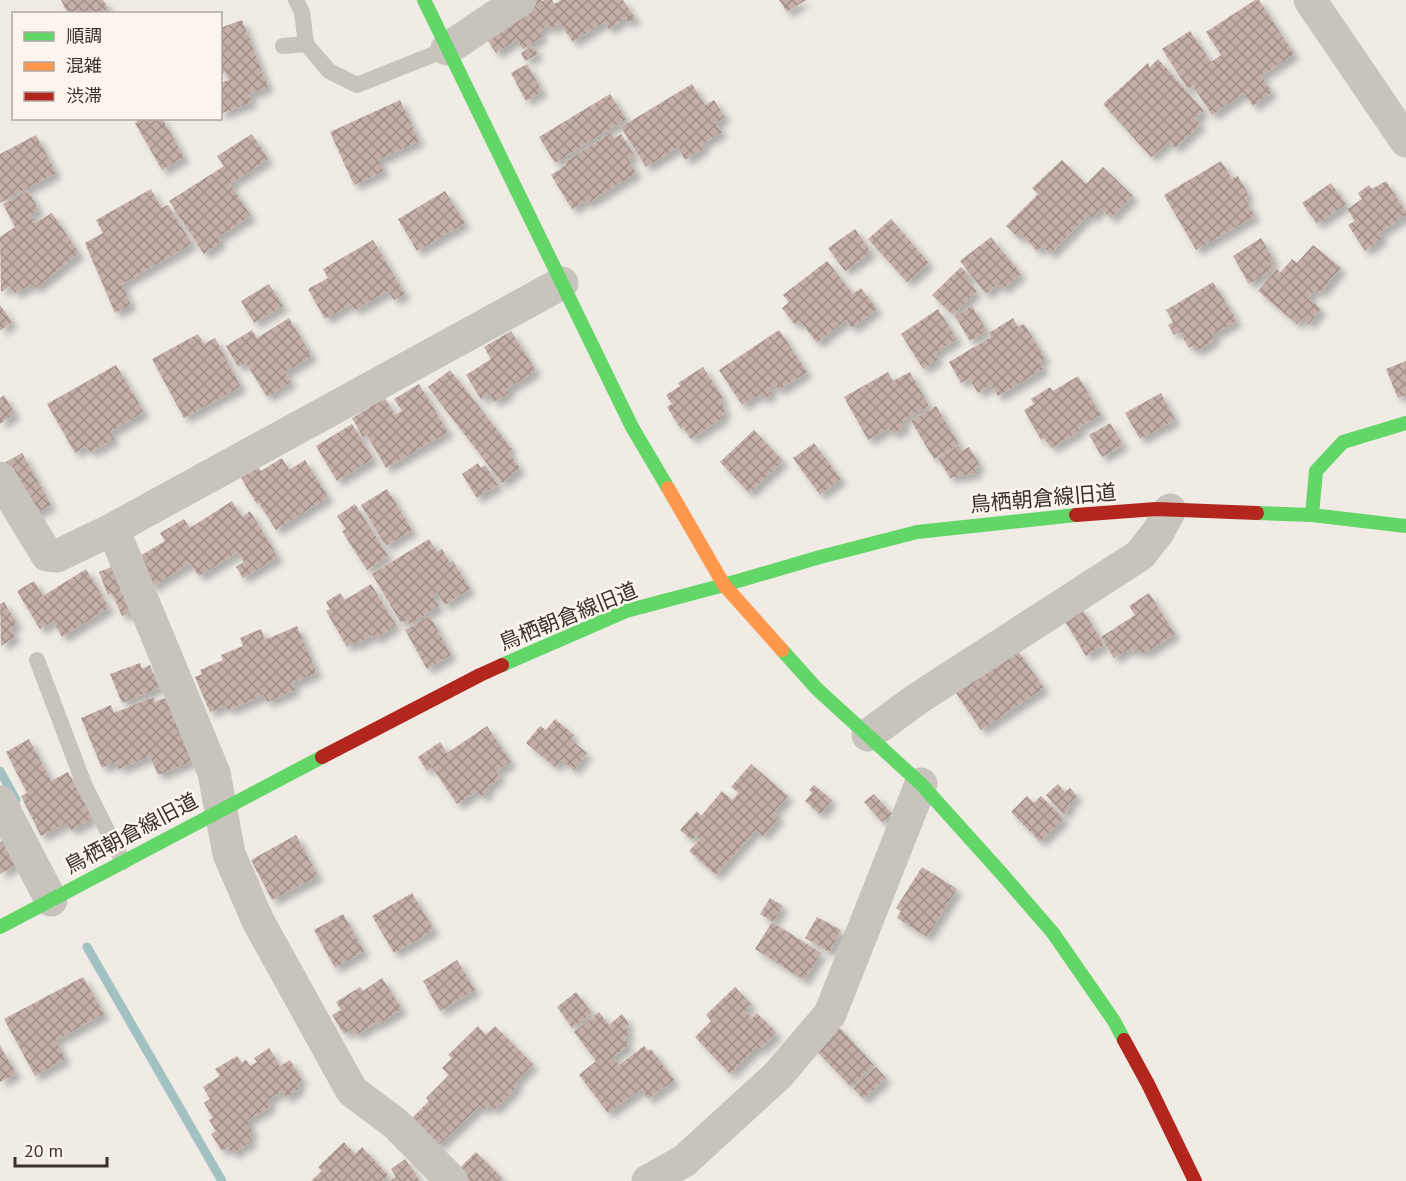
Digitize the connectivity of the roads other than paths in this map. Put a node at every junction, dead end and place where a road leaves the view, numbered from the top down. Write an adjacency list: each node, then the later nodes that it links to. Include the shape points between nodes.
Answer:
1 (296, 0): 5 (lane, via 302,12)
2 (424, 0): 7 (street)
3 (520, 0): 7 (street)
4 (1310, 0): 8 (street)
5 (306, 44): 6 (lane); 7 (lane, via 329,71 357,85)
6 (283, 46)
7 (447, 49): 9 (street)
8 (1406, 141)
9 (562, 283): 15 (street); 16 (street, via 632,427)
10 (1406, 423): 13 (street, via 1343,442 1316,471)
11 (0, 478): 15 (street, via 47,555 57,555)
12 (1170, 510): 13 (street, 鳥栖朝倉線旧道); 16 (street, 鳥栖朝倉線旧道, via 1042,518 917,532); 18 (street, via 1140,555)
13 (1312, 515): 14 (street, 鳥栖朝倉線旧道)
14 (1406, 526)
15 (113, 529): 21 (street, via 214,773)
16 (724, 585): 18 (street, via 817,689); 21 (street, 鳥栖朝倉線旧道, via 627,611 480,675)
17 (37, 660): 22 (lane, via 84,784)
18 (868, 735): 19 (street)
19 (921, 784): 26 (street, via 830,1014 778,1075 684,1161); 27 (street, via 1053,933 1114,1021)
20 (0, 802): 23 (street)
21 (221, 809): 22 (street, 鳥栖朝倉線旧道); 25 (street, via 229,854 258,921 352,1091 395,1124)
22 (123, 861): 23 (street, 鳥栖朝倉線旧道)
23 (51, 900): 24 (street, 鳥栖朝倉線旧道)
24 (0, 927)
25 (452, 1181)
26 (648, 1181)
27 (1196, 1181)

